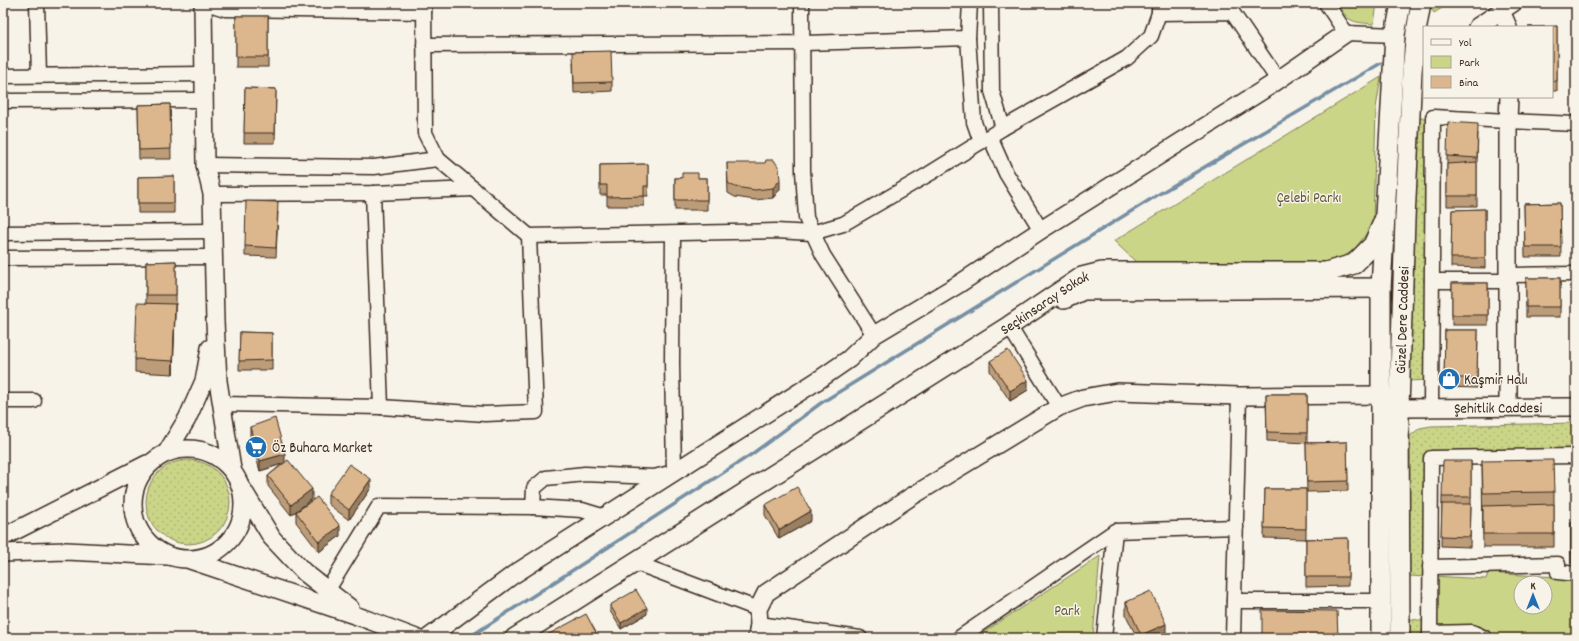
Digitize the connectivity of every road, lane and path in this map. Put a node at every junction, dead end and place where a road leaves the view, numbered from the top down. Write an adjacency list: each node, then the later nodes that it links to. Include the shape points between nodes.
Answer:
1 (37, 3): 21 (street)
2 (205, 3): 9 (street, via 225,8); 20 (street)
3 (802, 3): 17 (street)
4 (970, 3): 16 (street)
5 (991, 3): 29 (street, via 992,91)
6 (1326, 3): 14 (street)
7 (1401, 3): 15 (main road, Güzel Dere Caddesi)
8 (1421, 3): 19 (main road, Güzel Dere Caddesi, via 1416,32)
9 (424, 7): 18 (street)
10 (1507, 7): 12 (street); 13 (street)
11 (1159, 8): 23 (street, via 1232,12); 29 (street, via 1151,36 1127,58)
12 (1478, 26)
13 (1508, 26)
14 (1346, 33): 15 (street); 23 (street)
15 (1395, 35): 36 (main road, Güzel Dere Caddesi)
16 (968, 38): 17 (street); 30 (street, via 974,122)
17 (802, 43): 18 (street); 40 (street, via 803,179 806,218)
18 (424, 45): 31 (street, via 425,133)
19 (1418, 68): 61 (main road, Güzel Dere Caddesi)
20 (204, 74): 21 (street); 25 (street)
21 (39, 75): 22 (street)
22 (3, 76)
23 (1278, 80): 37 (street)
24 (1509, 98): 27 (street)
25 (204, 100): 26 (street); 32 (street)
26 (3, 101)
27 (1508, 122): 28 (street); 46 (street); 47 (street, via 1433,117)
28 (1576, 124)
29 (1004, 128): 30 (street)
30 (986, 139): 37 (street); 40 (street, via 842,224)
31 (438, 159): 32 (street, via 374,167); 33 (street)
32 (205, 165): 35 (street)
33 (474, 189): 34 (street); 42 (street)
34 (373, 193): 35 (street); 57 (street)
35 (212, 194): 38 (street)
36 (1384, 218): 48 (main road, Güzel Dere Caddesi); 50 (main road, Seçkinsaray Sokak, via 1373,245 1354,264 1326,272 1102,272 1082,277)
37 (1041, 230): 51 (street, via 959,284)
38 (213, 231): 39 (street); 43 (street)
39 (3, 233)
40 (812, 233): 41 (street, via 776,230); 51 (street, via 823,255)
41 (673, 234): 42 (street); 67 (street)
42 (529, 236): 57 (street, via 536,412 485,414)
43 (213, 257): 44 (street); 49 (street)
44 (3, 258)
45 (1576, 274): 46 (street)
46 (1508, 278): 47 (street); 59 (street)
47 (1432, 281): 62 (street)
48 (1381, 288): 50 (main road, Seçkinsaray Sokak, via 1083,290); 52 (main road, Güzel Dere Caddesi)
49 (215, 322): 56 (street, via 218,381); 63 (street, via 204,381)
50 (1009, 326): 58 (street); 77 (main road)
51 (874, 335): 67 (street, via 843,363)
52 (1382, 395): 53 (street); 61 (street); 82 (main road, Güzel Dere Caddesi)
53 (1239, 396): 58 (street, via 1117,392 1083,398); 71 (street)
54 (3, 401): 55 (street)
55 (34, 401)
56 (222, 404): 57 (street); 66 (street)
57 (381, 407)
58 (1059, 407): 84 (street, via 909,498 766,593)
59 (1508, 407): 60 (street, Şehitlik Caddesi); 62 (street, Şehitlik Caddesi)
60 (1576, 407)
61 (1399, 408): 62 (street, Şehitlik Caddesi); 94 (main road, Güzel Dere Caddesi)
62 (1425, 408)
63 (167, 452): 65 (street); 66 (street, via 184,448 202,450 219,457)
64 (1576, 456): 78 (street, via 1431,458)
65 (151, 462): 73 (street); 75 (street, via 139,477 133,495 133,514 140,532 152,546)
66 (232, 469): 68 (street)
67 (674, 472): 69 (street, via 654,476 585,474 546,478 534,488); 70 (street)
68 (240, 485): 76 (street, via 244,503 236,531 216,552); 80 (street, via 272,538 304,572)
69 (533, 507): 70 (street, via 582,510); 80 (street, via 379,506)
70 (605, 517): 87 (street, via 514,575)
71 (1236, 527): 72 (street); 81 (street)
72 (1115, 531): 90 (street); 91 (street)
73 (3, 537)
74 (3, 553): 75 (street, via 66,551)
75 (170, 556): 76 (street)
76 (188, 559): 83 (street)
77 (636, 563): 84 (street); 88 (main road)
78 (1430, 567): 79 (street, via 1558,564 1558,572); 85 (street)
79 (1576, 574)
80 (327, 591): 83 (street)
81 (1234, 601): 82 (street); 92 (street)
82 (1381, 601): 93 (main road, Güzel Dere Caddesi)
83 (364, 618): 86 (street)
84 (758, 624): 89 (street)
85 (1430, 635): 95 (street, via 1472,632)
86 (416, 638)
87 (428, 638)
88 (515, 638)
89 (860, 638)
90 (959, 638)
91 (1104, 638)
92 (1233, 638)
93 (1381, 638)
94 (1400, 638)
95 (1485, 638)

